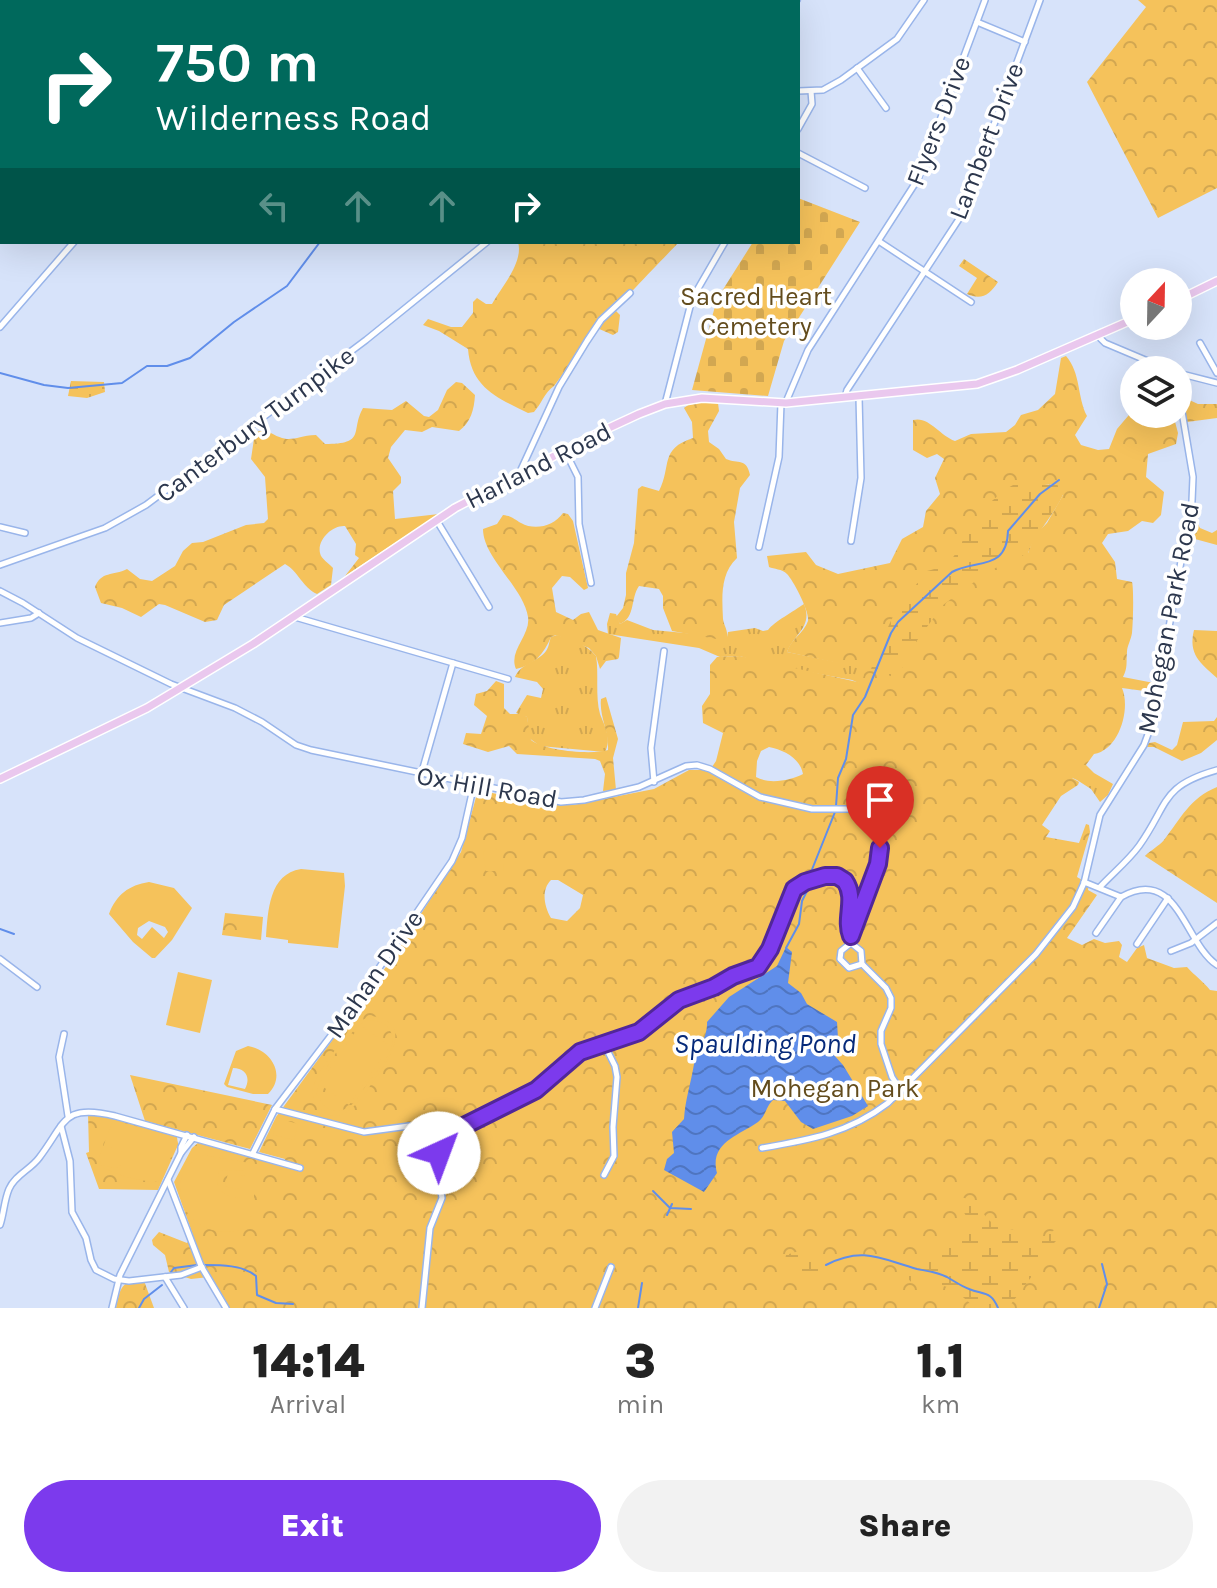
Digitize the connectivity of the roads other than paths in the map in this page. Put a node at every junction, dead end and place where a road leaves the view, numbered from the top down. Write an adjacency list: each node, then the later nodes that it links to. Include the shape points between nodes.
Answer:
1 (924, 0): 6 (street, via 897,39)
2 (985, 0): 4 (street, Flyers Drive)
3 (1040, 0): 5 (street, Lambert Drive)
4 (977, 22): 5 (street); 13 (street, Flyers Drive, via 918,179)
5 (1025, 42): 17 (street, Lambert Drive, via 963,208)
6 (857, 68): 8 (street, via 831,87); 9 (street)
7 (800, 91): 8 (street)
8 (811, 91): 10 (street, via 812,104)
9 (886, 108)
10 (800, 125)
11 (800, 154): 12 (street)
12 (865, 188)
13 (880, 242): 17 (street); 32 (street, Flyers Drive, via 808,350)
14 (72, 244): 23 (street)
15 (485, 244): 42 (street, Canterbury Turnpike, via 146,505 105,528)
16 (724, 244): 33 (street, via 692,299)
17 (925, 272): 21 (street); 31 (street, Lambert Drive)
18 (1217, 281): 20 (main road)
19 (630, 293): 36 (street, via 587,341 559,387)
20 (1192, 293)
21 (971, 302)
22 (1120, 326): 24 (main road, Harland Road)
23 (0, 327)
24 (1098, 336): 26 (street); 30 (main road, Harland Road, via 977,384)
25 (1200, 343): 27 (street)
26 (1136, 356)
27 (1217, 373)
28 (1192, 378): 29 (street)
29 (1217, 383)
30 (859, 397): 31 (main road, Harland Road); 40 (street, via 861,478)
31 (845, 398): 32 (main road, Harland Road)
32 (784, 403): 33 (main road, Harland Road, via 702,398); 41 (street, via 779,457)
33 (665, 404): 35 (main road, Harland Road)
34 (1185, 428): 58 (street, Mohegan Park Road, via 1192,501 1151,726 1100,813)
35 (565, 451): 36 (main road, Harland Road); 43 (street, via 578,477 579,524)
36 (519, 475): 37 (main road, Harland Road)
37 (436, 520): 45 (street); 47 (main road, Harland Road)
38 (0, 527): 39 (street)
39 (25, 533)
40 (851, 541)
41 (759, 547)
42 (0, 565)
43 (591, 583)
44 (0, 591): 46 (street, Ox Hill Road)
45 (489, 607)
46 (39, 613): 48 (street); 52 (street, Ox Hill Road, via 77,638)
47 (294, 617): 50 (street); 52 (main road, Harland Road)
48 (0, 623)
49 (664, 651): 56 (street, via 651,748)
50 (453, 663): 51 (street); 54 (street)
51 (508, 679)
52 (182, 688): 54 (street, Ox Hill Road, via 252,716 301,748); 55 (main road, Harland Road)
53 (1217, 770): 59 (street, via 1171,792 1139,846)
54 (421, 775): 57 (street, Ox Hill Road)
55 (0, 779)
56 (654, 782): 57 (street, Ox Hill Road, via 566,802); 64 (street, Ox Hill Road, via 686,766 701,765 765,798 868,815 880,833 879,858)
57 (474, 784): 75 (street, Mahan Drive, via 454,858)
58 (1084, 882): 59 (street); 74 (street, Mohegan Park Road, via 1076,904 1040,949)
59 (1100, 887): 60 (street)
60 (1121, 897): 61 (street, via 1145,889); 63 (street)
61 (1168, 898): 65 (street); 66 (street)
62 (1217, 923): 65 (street)
63 (1096, 933)
64 (851, 939): 69 (street, via 861,951); 69 (street, via 841,951 841,963 851,968); 73 (street, via 848,884 831,876 805,882 790,895 758,967 679,1000 642,1031)
65 (1196, 939): 67 (street); 70 (street)
66 (1137, 944)
67 (1171, 951)
68 (0, 959): 71 (street)
69 (862, 964): 74 (street, via 890,995 882,1046)
70 (1217, 965)
71 (37, 987)
72 (64, 1034): 76 (street, via 59,1062)
73 (604, 1044): 80 (street, via 575,1055 543,1085 467,1124); 85 (street, via 617,1077 614,1156)
74 (901, 1091): 81 (street, Mohegan Park Road, via 848,1128)
75 (275, 1109): 80 (street, via 364,1132 411,1127); 83 (street, Mahan Drive)
76 (68, 1116): 77 (street); 78 (street, via 104,1113)
77 (61, 1125): 87 (street, via 11,1185); 91 (street, via 70,1161 72,1212 93,1266)
78 (187, 1135): 79 (street); 82 (street)
79 (194, 1137): 82 (street); 83 (street)
80 (440, 1147): 95 (street, via 442,1195 430,1228)
81 (762, 1148)
82 (181, 1153): 86 (street)
83 (253, 1153): 84 (street)
84 (300, 1168)
85 (604, 1175)
86 (168, 1180): 88 (street); 91 (street)
87 (0, 1225)
88 (202, 1267): 90 (street); 94 (street)
89 (611, 1267): 96 (street)
90 (165, 1277): 91 (street); 93 (street)
91 (118, 1280): 92 (street)
92 (112, 1308)
93 (184, 1308)
94 (226, 1308)
95 (422, 1308)
96 (595, 1308)

